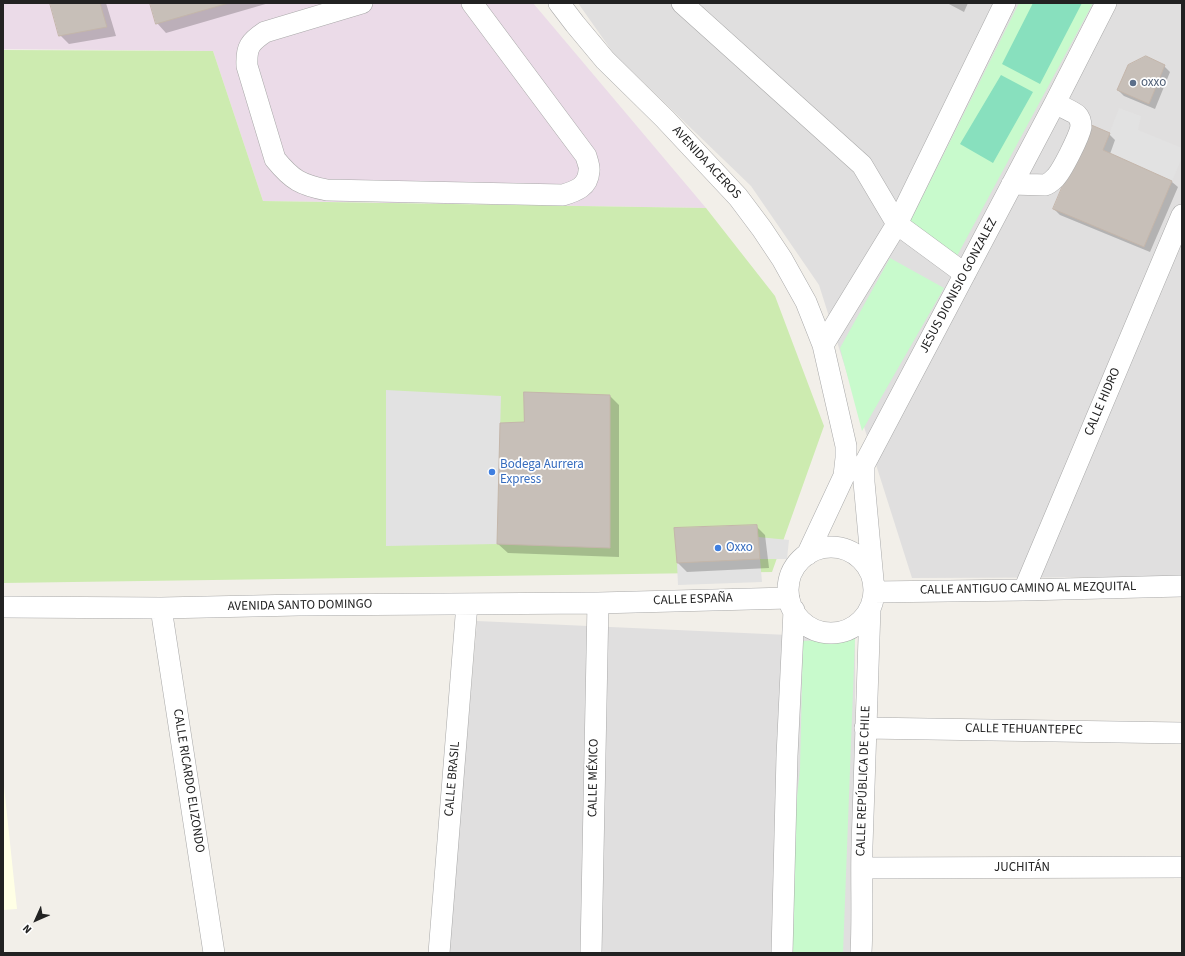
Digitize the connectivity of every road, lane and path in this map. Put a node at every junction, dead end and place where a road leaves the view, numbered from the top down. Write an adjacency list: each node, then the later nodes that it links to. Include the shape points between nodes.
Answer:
1 (362, 3): 2 (street, via 265,32 249,46 246,55 247,66 275,159 285,171 311,187 327,190 563,195 575,192 586,184 590,171 586,156)
2 (472, 3)
3 (559, 3): 12 (street, AVENIDA ACEROS, via 605,60 738,197 782,259 806,302)
4 (682, 3): 10 (street, via 862,165)
5 (1005, 3): 10 (street)
6 (1106, 3): 7 (street, JESUS DIONISIO GONZALEZ)
7 (1055, 103): 8 (street, JESUS DIONISIO GONZALEZ); 8 (street, via 1077,115 1081,127 1061,172 1045,185)
8 (1012, 184): 11 (street, JESUS DIONISIO GONZALEZ)
9 (1182, 215): 16 (street, CALLE HIDRO)
10 (897, 224): 11 (street); 12 (street)
11 (965, 274): 13 (street, JESUS DIONISIO GONZALEZ)
12 (823, 345): 13 (street, AVENIDA ACEROS, via 846,446)
13 (855, 462): 14 (street, via 844,476); 17 (street, JESUS DIONISIO GONZALEZ, via 864,482)
14 (807, 555): 17 (street, via 817,549 829,547 852,552 869,569); 20 (street, via 792,573 789,586)
15 (1180, 581): 16 (street, CALLE ANTIGUO CAMINO AL MEZQUITAL)
16 (1024, 590): 17 (street, CALLE ANTIGUO CAMINO AL MEZQUITAL)
17 (872, 594): 20 (street, via 862,620 851,628 839,632 825,632 812,628 801,620); 23 (street, CALLE REPÚBLICA DE CHILE)
18 (598, 603): 19 (street, AVENIDA SANTO DOMINGO); 20 (street, CALLE ESPAÑA); 29 (street, CALLE MÉXICO)
19 (467, 604): 22 (street, AVENIDA SANTO DOMINGO); 28 (street, CALLE BRASIL)
20 (791, 604): 30 (street)
21 (3, 607): 22 (street, AVENIDA SANTO DOMINGO)
22 (161, 608): 27 (street, CALLE RICARDO ELIZONDO)
23 (866, 728): 24 (street, CALLE TEHUANTEPEC); 26 (street, CALLE REPÚBLICA DE CHILE)
24 (1182, 733)
25 (1182, 867): 26 (street, JUCHITÁN)
26 (862, 868): 31 (street, CALLE REPÚBLICA DE CHILE)
27 (214, 953)
28 (439, 953)
29 (591, 953)
30 (782, 953)
31 (861, 953)

